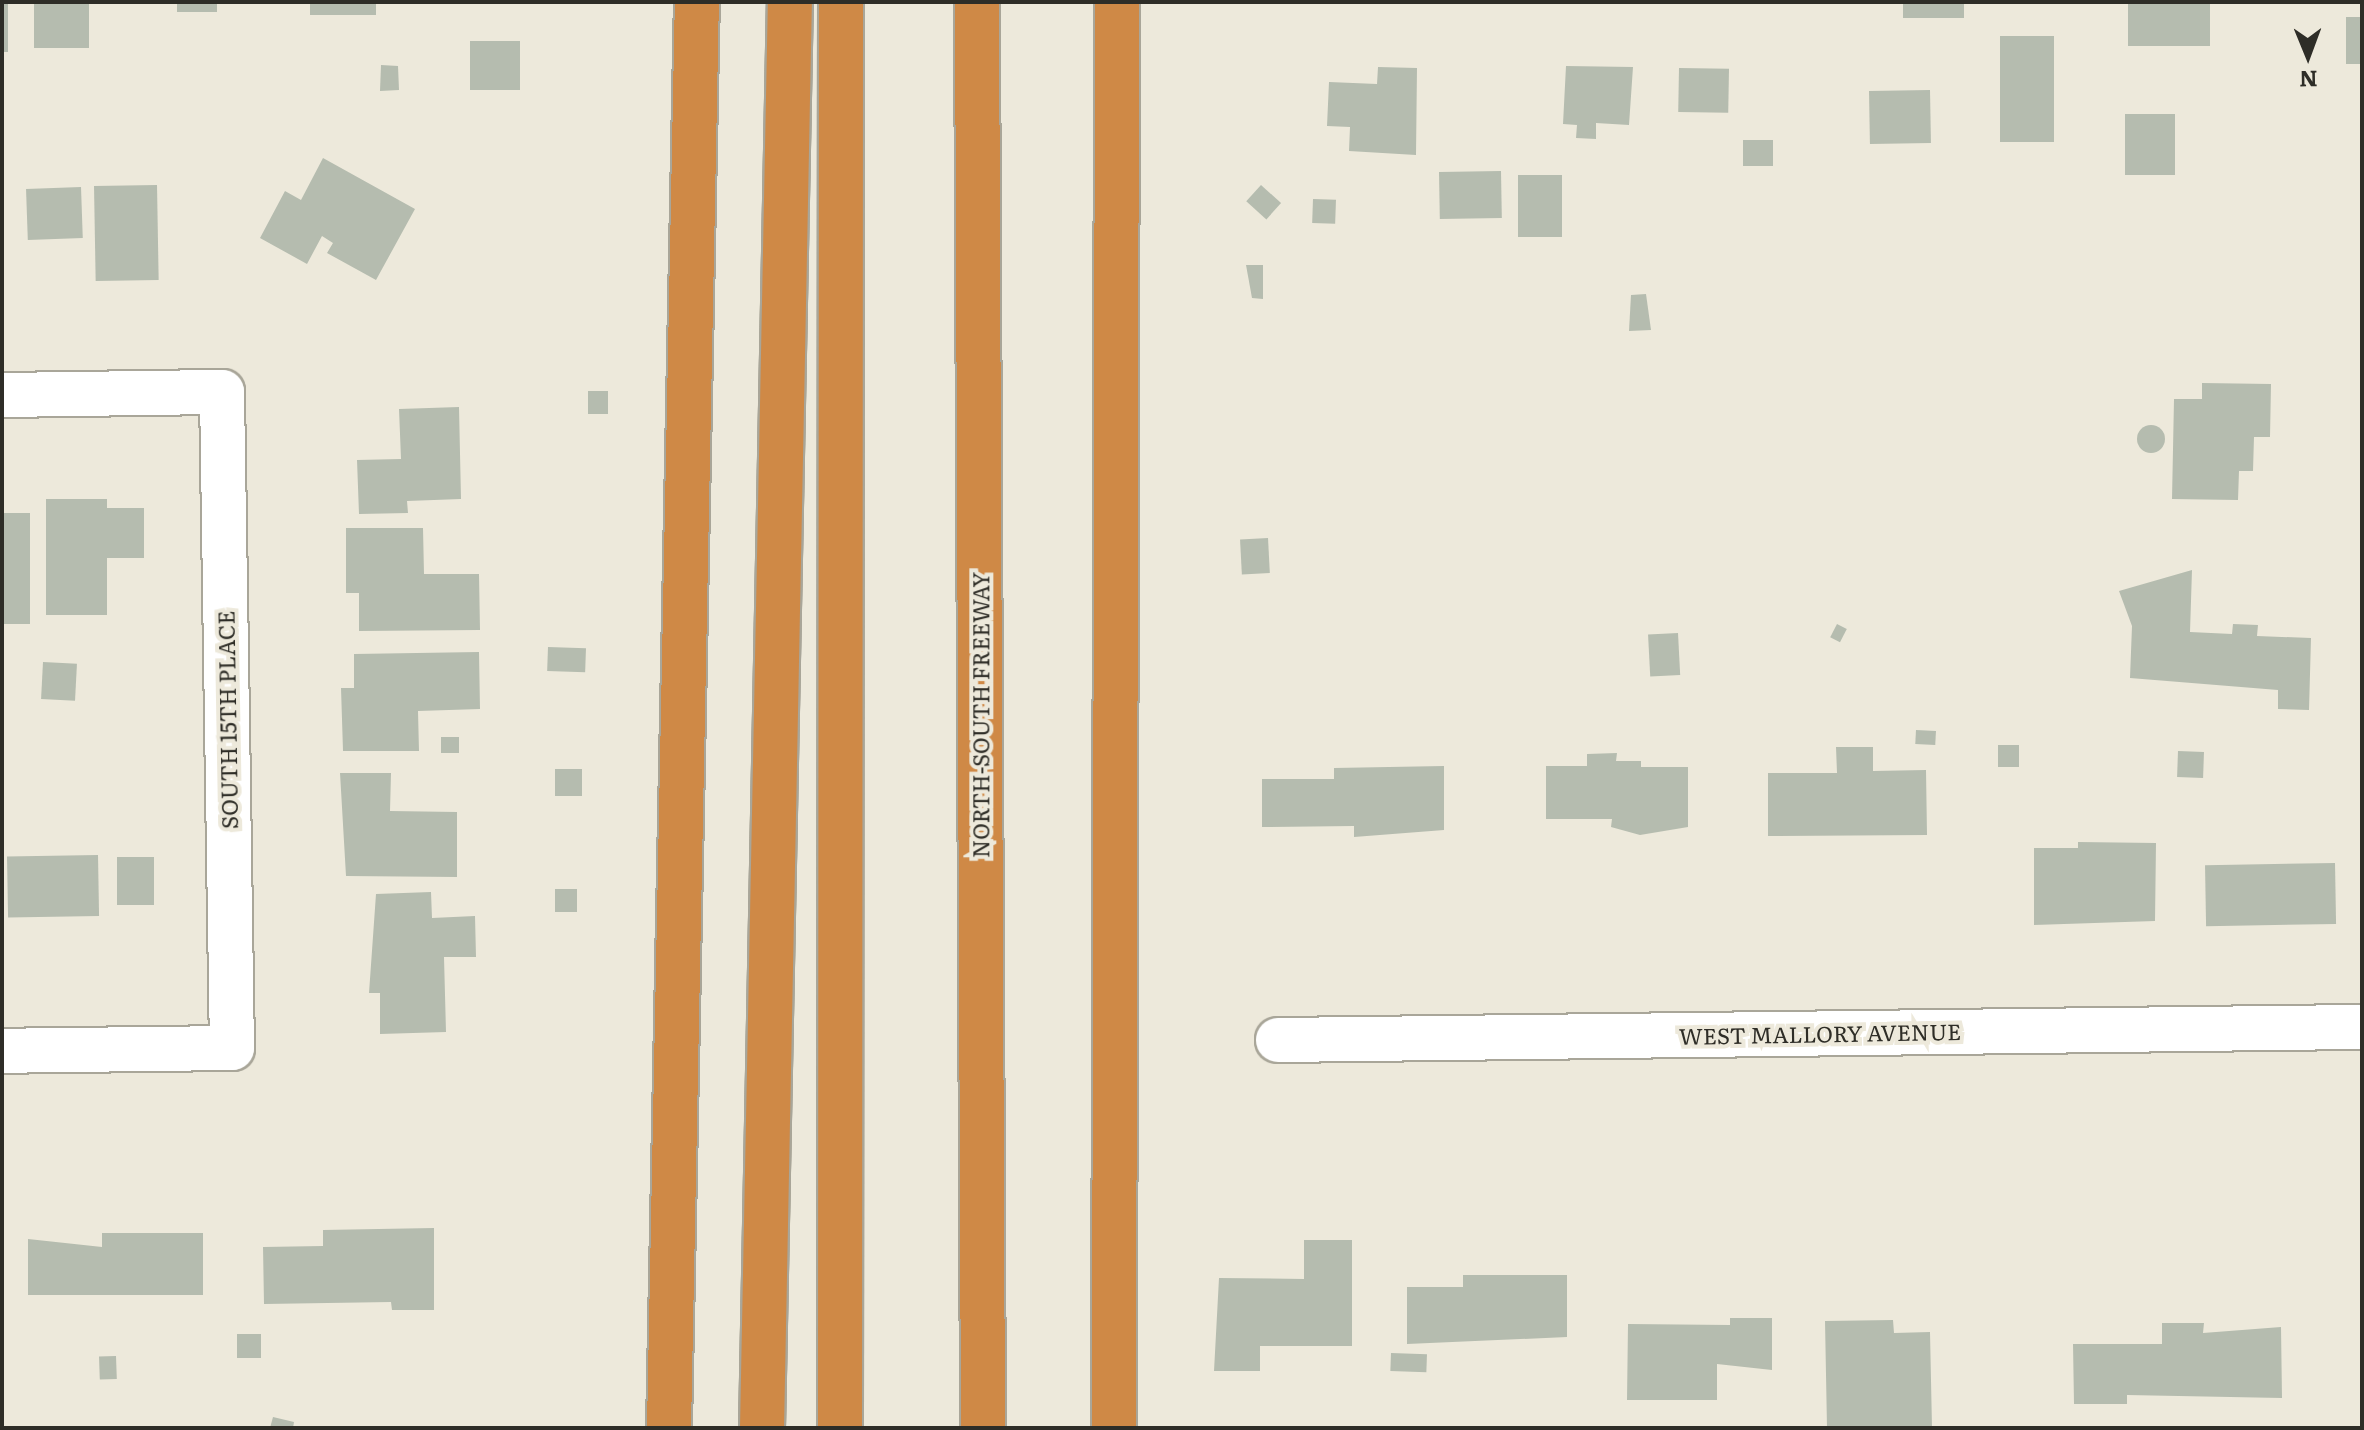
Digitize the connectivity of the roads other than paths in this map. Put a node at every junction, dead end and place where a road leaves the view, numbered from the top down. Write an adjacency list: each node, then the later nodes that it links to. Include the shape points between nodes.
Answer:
1 (697, 2): 10 (highway)
2 (790, 2): 11 (highway)
3 (841, 2): 12 (highway)
4 (977, 2): 13 (highway, NORTH-SOUTH FREEWAY)
5 (1119, 2): 14 (highway)
6 (2, 395): 9 (street, SOUTH 15TH PLACE, via 222,392 232,1048)
7 (2362, 1027): 8 (street, WEST MALLORY AVENUE)
8 (1278, 1040)
9 (2, 1051)
10 (669, 1428)
11 (762, 1428)
12 (840, 1428)
13 (983, 1428)
14 (1114, 1428)

